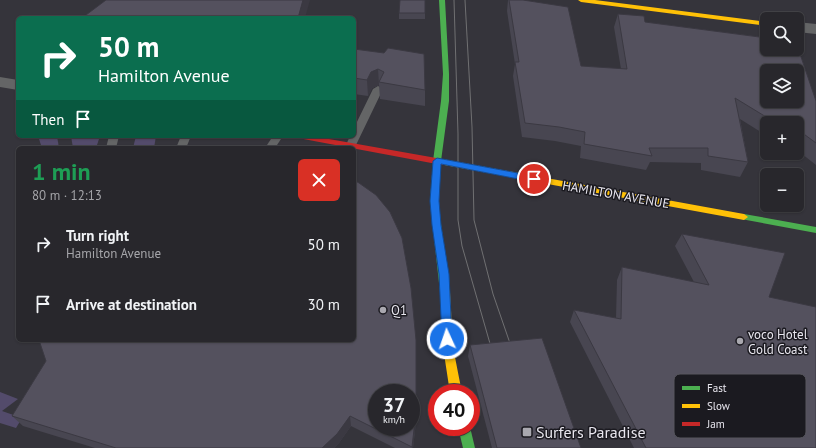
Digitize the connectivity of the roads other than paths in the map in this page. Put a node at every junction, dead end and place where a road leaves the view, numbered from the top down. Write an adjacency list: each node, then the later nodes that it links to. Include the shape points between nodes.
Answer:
1 (442, 0): 13 (street, via 446,74)
2 (581, 0): 3 (street)
3 (760, 23)
4 (804, 28): 5 (street)
5 (816, 29)
6 (0, 82): 7 (street)
7 (16, 85)
8 (378, 89): 9 (lane)
9 (356, 135)
10 (310, 138): 12 (street, HAMILTON AVENUE)
11 (354, 138): 12 (lane)
12 (351, 145): 13 (street, HAMILTON AVENUE)
13 (437, 161): 14 (street, HAMILTON AVENUE); 15 (street, via 434,201 444,274 448,347)
14 (816, 230)
15 (454, 384)
16 (466, 436): 17 (street)
17 (469, 448)

